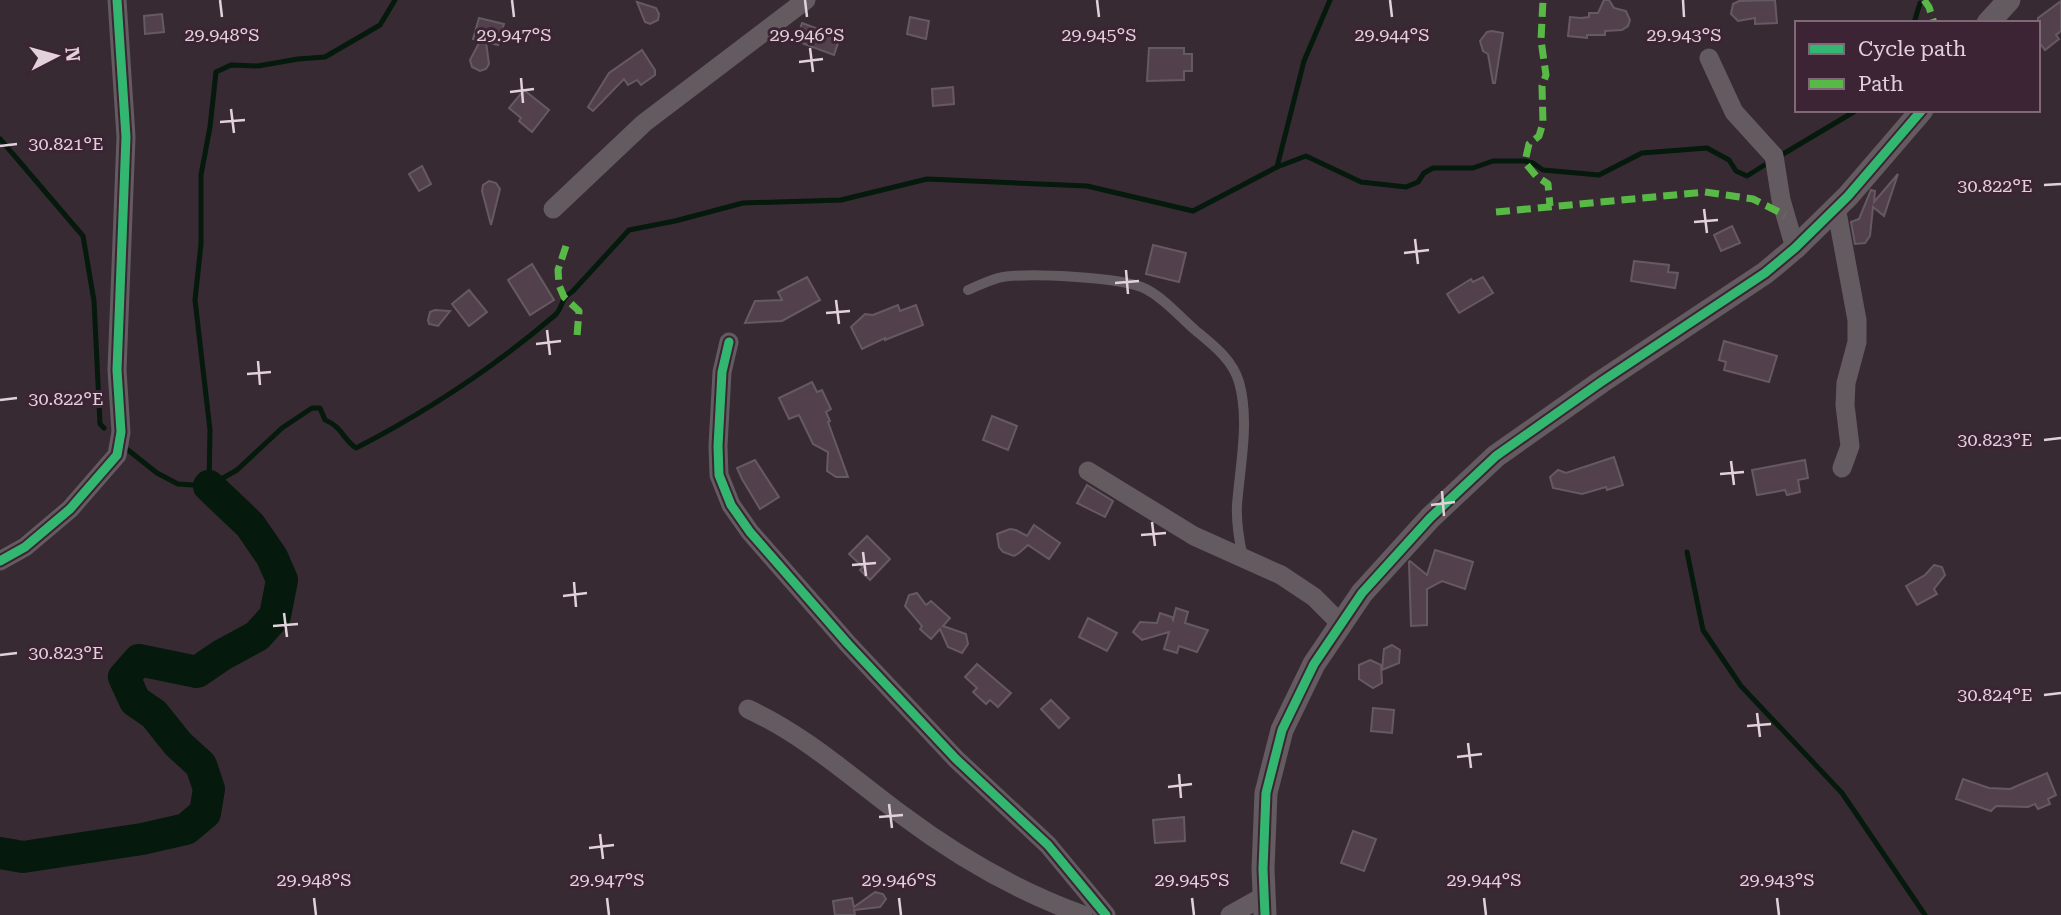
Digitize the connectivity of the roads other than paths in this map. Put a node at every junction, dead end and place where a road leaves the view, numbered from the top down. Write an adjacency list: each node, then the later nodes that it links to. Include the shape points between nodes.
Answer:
1 (117, 0): 15 (street, via 126,137 117,455 70,509 25,547)
2 (806, 0): 8 (street, via 644,123)
3 (2009, 0): 4 (street)
4 (1990, 21)
5 (1709, 58): 9 (street, via 1734,112 1774,156)
6 (1920, 112): 7 (street)
7 (1836, 207): 9 (street); 12 (street, via 1857,320 1857,342 1846,383 1850,446)
8 (553, 209)
9 (1795, 248): 16 (street, via 1496,456 1421,528 1362,593)
10 (968, 290): 14 (lane, via 998,278 1035,275 1143,287 1221,352 1240,384 1244,438 1237,507)
11 (729, 342): 20 (street, via 722,372 718,446 719,475 730,505 848,644 956,759 1048,845)
12 (1842, 468)
13 (1088, 471): 14 (street, via 1194,536)
14 (1243, 558): 16 (street, via 1314,597)
15 (0, 561)
16 (1341, 624): 18 (street, via 1314,664 1282,730 1266,793)
17 (748, 709): 19 (street, via 788,730 978,866)
18 (1264, 905): 21 (street)
19 (1083, 915)
20 (1106, 915)
21 (1230, 915)

